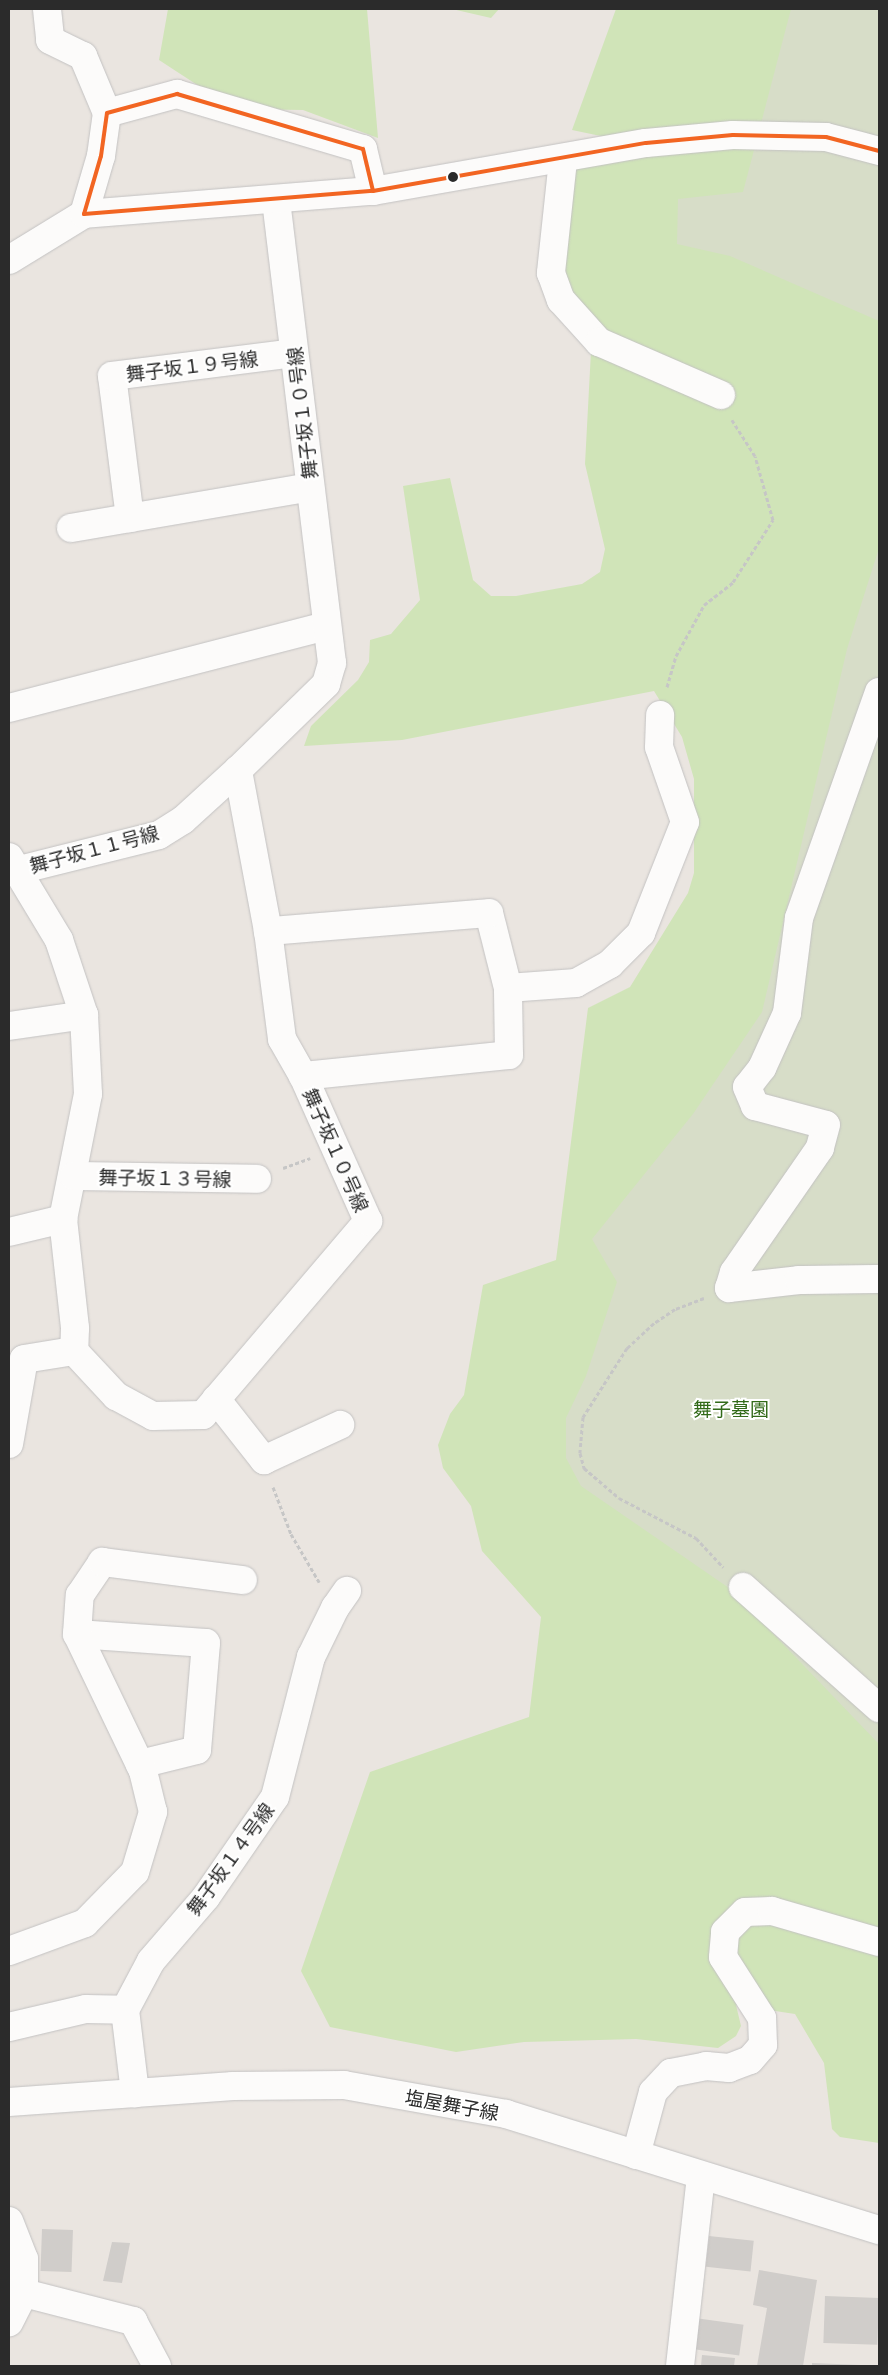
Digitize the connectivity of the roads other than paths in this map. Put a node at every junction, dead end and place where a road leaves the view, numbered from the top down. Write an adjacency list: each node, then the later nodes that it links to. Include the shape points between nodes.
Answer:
1 (47, 9): 2 (street, via 50,40 83,56)
2 (108, 113): 5 (street, via 177,94 363,149); 7 (street, via 101,156)
3 (879, 150): 4 (street, via 826,137 733,135 646,143)
4 (563, 160): 5 (street); 10 (street, via 551,273 561,300 599,342)
5 (373, 191): 6 (street)
6 (276, 201): 7 (street); 9 (street, 舞子坂１０号線)
7 (84, 214): 8 (street)
8 (9, 260)
9 (294, 353): 11 (street, 舞子坂１０号線); 12 (street, 舞子坂１９号線, via 112,376)
10 (721, 395)
11 (310, 487): 12 (street); 14 (street, 舞子坂１０号線)
12 (130, 518): 13 (street)
13 (71, 528)
14 (327, 626): 16 (street); 18 (street, 舞子坂１０号線, via 332,663 326,684)
15 (879, 692): 29 (street, via 799,918 787,1013 762,1068 747,1087 755,1106 826,1125 820,1148 734,1272 730,1288 799,1280)
16 (9, 708)
17 (660, 715): 21 (street, via 659,747 685,822 641,933 610,964 576,983)
18 (238, 770): 19 (street, 舞子坂１１号線, via 183,820 159,835); 20 (street)
19 (14, 863): 22 (street, via 59,940)
20 (268, 931): 21 (street, 舞子坂１０号線, via 489,913); 24 (street, via 282,1039)
21 (508, 988): 24 (street, 舞子坂１０号線, via 509,1056)
22 (84, 1015): 23 (street); 25 (street, via 88,1094)
23 (9, 1026)
24 (303, 1076): 31 (street, 舞子坂１０号線, via 368,1221)
25 (74, 1176): 26 (street, 舞子坂１３号線); 27 (street)
26 (257, 1179)
27 (64, 1219): 28 (street); 30 (street, via 75,1328)
28 (9, 1232)
29 (879, 1279)
30 (74, 1351): 31 (street, 舞子坂１０号線, via 116,1396 153,1416 203,1415); 33 (street, via 24,1359)
31 (216, 1399): 32 (street, via 264,1460)
32 (340, 1425)
33 (9, 1444)
34 (243, 1580): 37 (street, via 102,1562 80,1595)
35 (743, 1587): 38 (street)
36 (341, 1599): 42 (street, 舞子坂１４号線, via 311,1657 275,1797 206,1898 151,1961)
37 (77, 1634): 39 (street); 39 (street, via 206,1643 197,1750)
38 (879, 1708)
39 (140, 1764): 41 (street, via 153,1812 135,1872 85,1923)
40 (879, 1942): 46 (street, via 772,1911 745,1912 725,1932 722,1957 762,2018 763,2045 750,2060 729,2068 706,2066 671,2073 653,2092)
41 (9, 1952)
42 (125, 2010): 43 (street, via 86,2009); 44 (street)
43 (9, 2028)
44 (135, 2093): 45 (street, 塩屋舞子線); 46 (street, 塩屋舞子線, via 233,2086 344,2085 506,2114)
45 (9, 2102)
46 (636, 2155): 47 (street, 塩屋舞子線)
47 (701, 2177): 49 (street, 塩屋舞子線); 53 (street)
48 (9, 2221): 50 (street, via 24,2260)
49 (879, 2230)
50 (24, 2294): 51 (street); 52 (street, via 133,2321)
51 (9, 2322)
52 (157, 2366)
53 (680, 2366)

